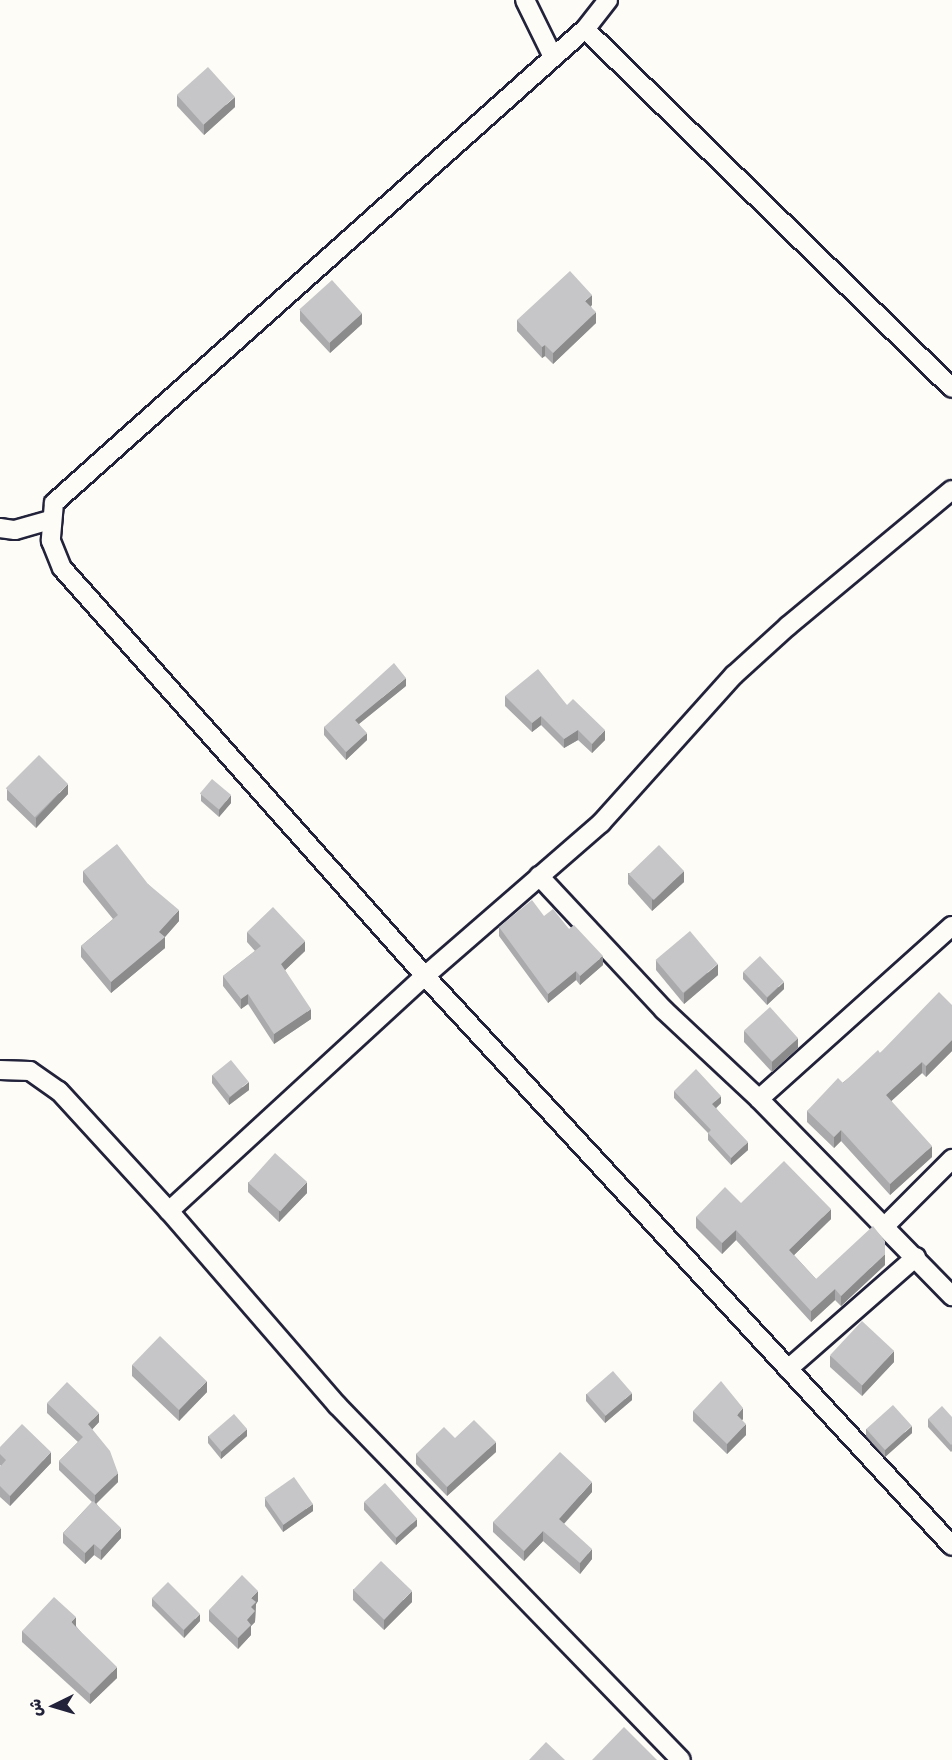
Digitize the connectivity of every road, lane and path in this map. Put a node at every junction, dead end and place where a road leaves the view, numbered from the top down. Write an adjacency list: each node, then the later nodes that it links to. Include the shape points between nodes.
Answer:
1 (525, 0): 4 (street)
2 (608, 0): 3 (street)
3 (585, 29): 4 (street); 5 (street)
4 (553, 57): 7 (street, via 54,503)
5 (952, 388)
6 (952, 490): 9 (street, via 742,668 624,799)
7 (50, 520): 8 (street, via 15,530); 11 (street, via 51,541 62,568)
8 (0, 528)
9 (539, 876): 11 (street); 13 (street, via 664,1010)
10 (952, 926): 13 (street)
11 (425, 976): 15 (street); 19 (street)
12 (0, 1070): 15 (street, via 30,1071 59,1090)
13 (759, 1099): 16 (street)
14 (952, 1159): 16 (street)
15 (170, 1210): 21 (street, via 337,1405)
16 (885, 1226): 17 (street)
17 (916, 1257): 18 (street); 19 (street)
18 (952, 1296)
19 (788, 1369): 20 (street)
20 (952, 1546)
21 (681, 1760)

